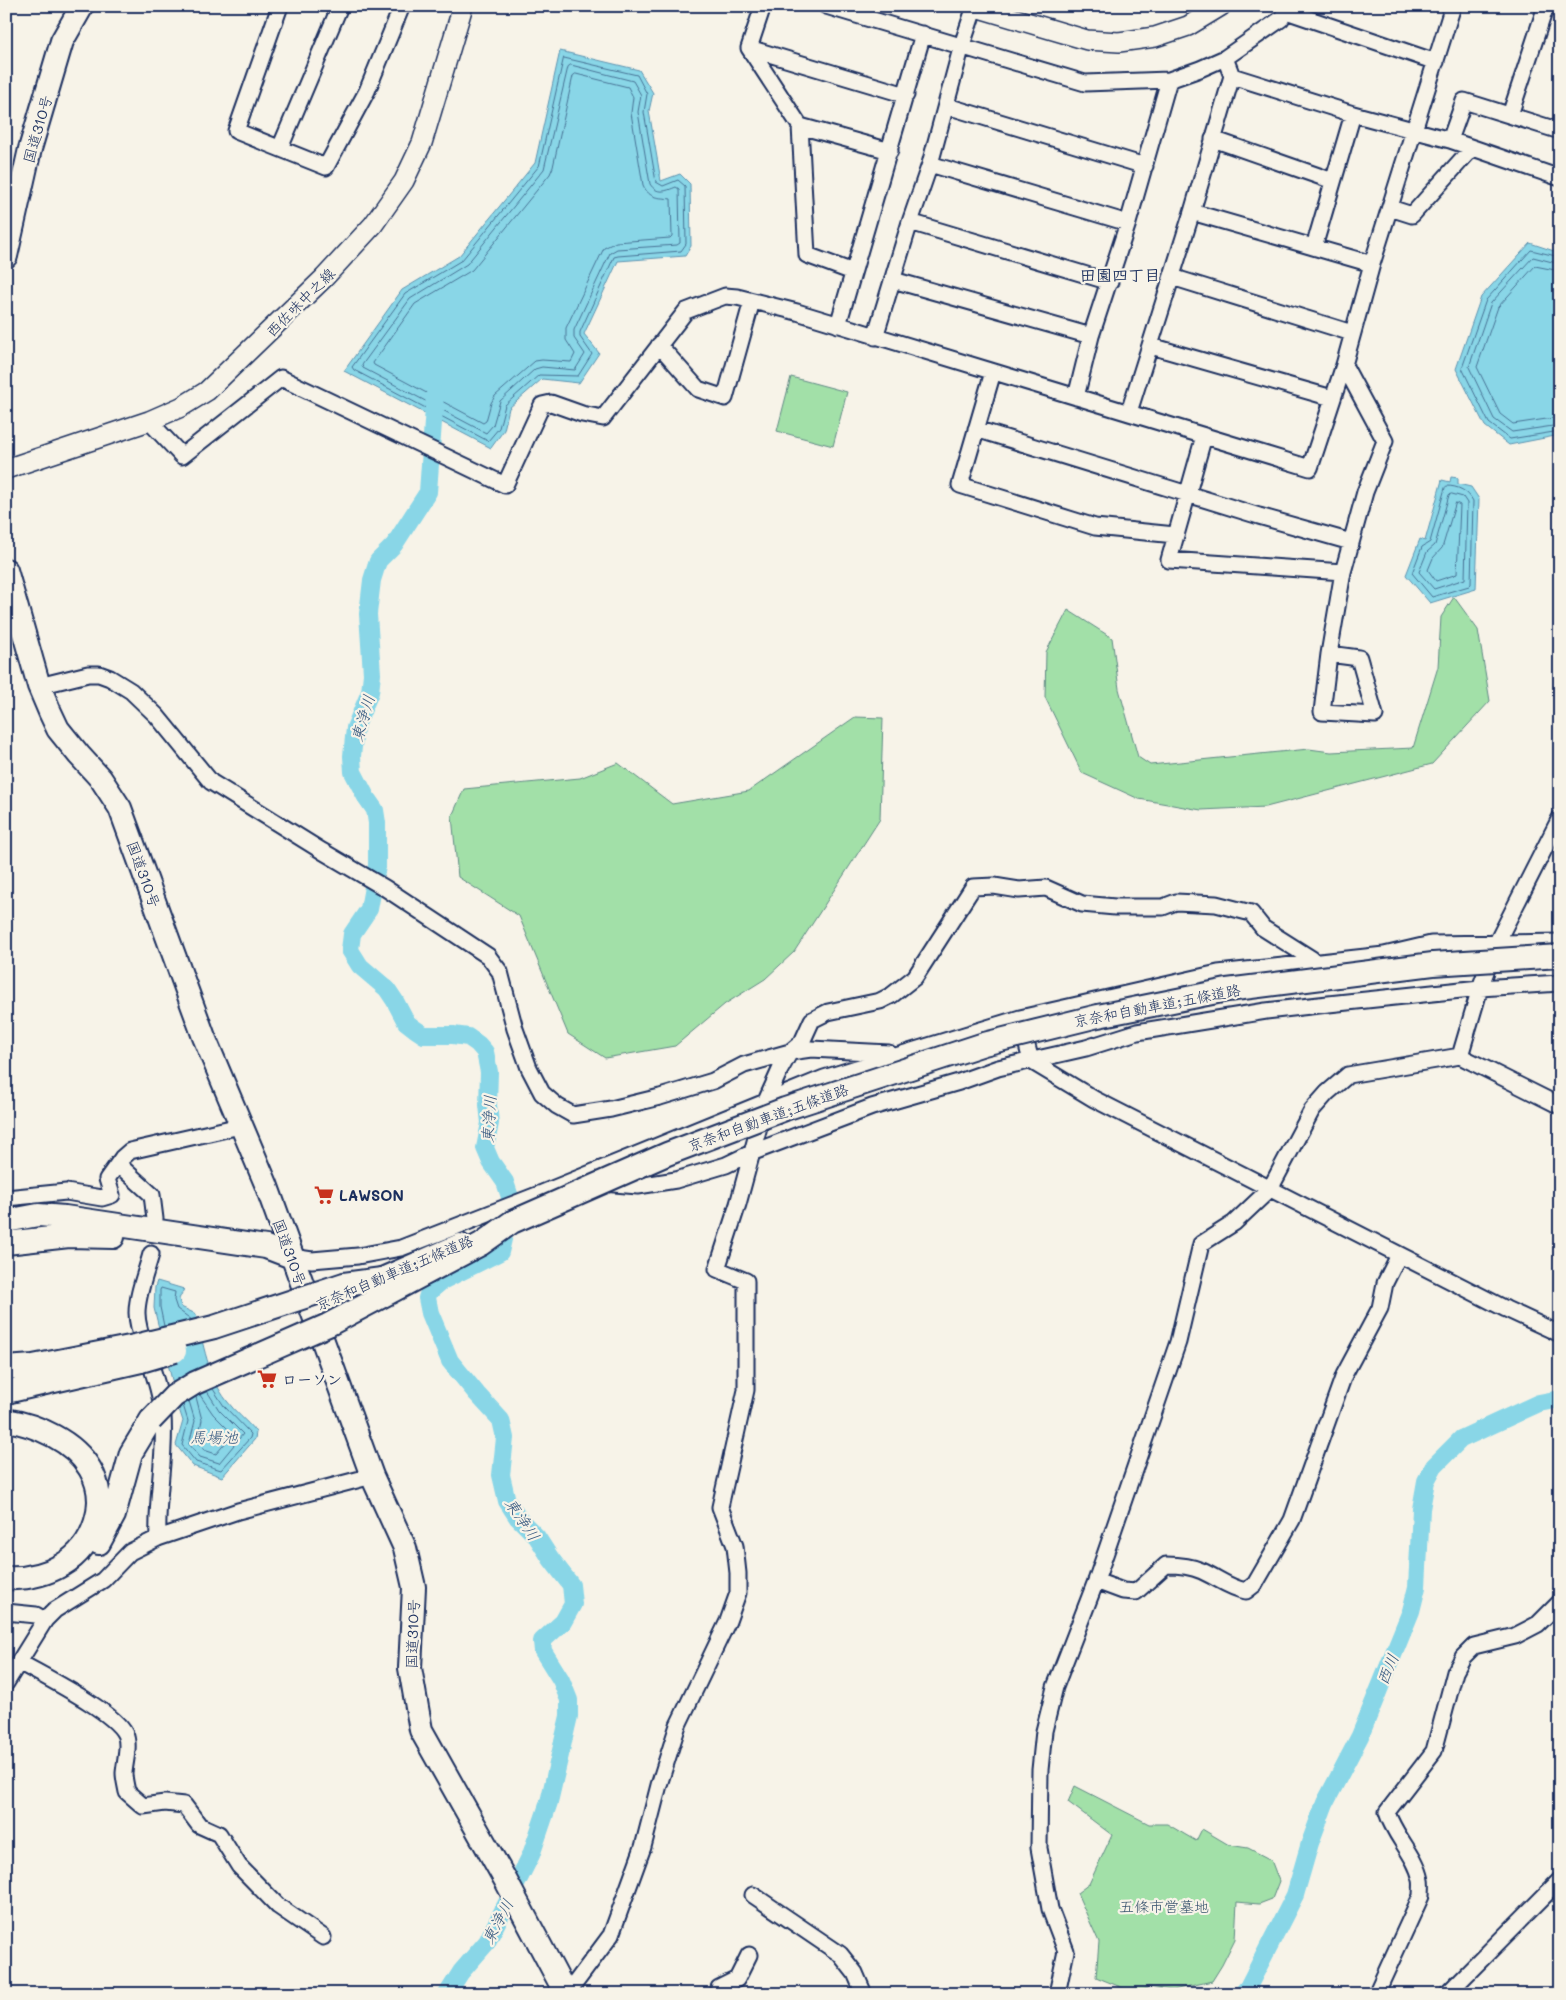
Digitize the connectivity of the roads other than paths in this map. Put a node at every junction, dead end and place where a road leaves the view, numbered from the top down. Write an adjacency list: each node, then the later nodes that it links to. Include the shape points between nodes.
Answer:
1 (82, 6): 41 (highway, 国道310号, via 62,41 30,149)
2 (280, 6): 29 (street, via 236,131)
3 (340, 6): 29 (street)
4 (402, 6): 29 (street, via 367,91 326,167)
5 (462, 6): 59 (main road, 西佐味中之線, via 422,143 404,181 373,225 292,310 207,391)
6 (763, 6): 15 (street)
7 (826, 6): 13 (street)
8 (974, 6): 9 (main road, via 1087,40 1119,42 1155,37 1188,26); 14 (street)
9 (1221, 6)
10 (1454, 6): 17 (street)
11 (1546, 6): 23 (street)
12 (1288, 9): 16 (street, via 1280,19); 17 (street)
13 (923, 34): 14 (street); 20 (street)
14 (962, 45): 19 (street, via 1085,83); 21 (street)
15 (749, 48): 20 (street); 24 (street)
16 (1225, 58): 18 (street); 19 (street)
17 (1436, 62): 25 (street)
18 (1232, 76): 22 (street); 27 (street)
19 (1169, 80): 33 (street)
20 (906, 95): 31 (street)
21 (947, 106): 32 (street); 33 (street)
22 (1353, 114): 25 (street); 35 (street)
23 (1510, 115): 26 (street); 28 (street, via 1464,101)
24 (800, 126): 31 (street); 43 (street, via 807,255)
25 (1415, 131): 28 (street); 36 (street)
26 (1560, 131)
27 (1212, 139): 35 (street); 37 (street)
28 (1450, 140): 30 (street)
29 (280, 148)
30 (1472, 148): 34 (street); 36 (street, via 1412,215)
31 (890, 151): 43 (street)
32 (930, 164): 38 (street); 39 (street)
33 (1144, 166): 39 (street)
34 (1560, 178)
35 (1333, 181): 40 (street)
36 (1390, 208): 42 (street)
37 (1192, 212): 40 (street); 44 (street)
38 (910, 222): 45 (street); 46 (street)
39 (1128, 223): 46 (street)
40 (1314, 247): 42 (street)
41 (6, 256)
42 (1372, 264): 49 (street)
43 (853, 272): 48 (street)
44 (1172, 278): 49 (street); 53 (street)
45 (893, 280): 50 (street); 51 (street)
46 (1110, 282): 51 (street)
47 (752, 301): 48 (street); 52 (street, via 725,296 686,311); 52 (street, via 725,398 698,389)
48 (838, 325): 50 (street)
49 (1352, 333): 54 (street)
50 (875, 336): 55 (street)
51 (1091, 336): 56 (street)
52 (659, 345): 59 (street, via 603,418 550,403 542,406 505,485 281,378 182,456)
53 (1151, 346): 57 (street); 58 (street)
54 (1344, 365): 57 (street); 65 (street, via 1385,441 1365,492)
55 (993, 372): 56 (street); 60 (street)
56 (1076, 397): 58 (street)
57 (1332, 398): 61 (street, via 1310,468)
58 (1130, 412): 61 (street)
59 (149, 421): 62 (main road, 西佐味中之線)
60 (976, 429): 63 (street); 64 (street, via 960,486 1095,527)
61 (1204, 436): 63 (street)
62 (6, 469)
63 (1187, 494): 64 (street); 65 (street)
64 (1175, 535): 67 (street, via 1169,560)
65 (1351, 542): 67 (street)
66 (6, 570): 69 (highway, 国道310号)
67 (1343, 572): 68 (street)
68 (1329, 654): 68 (street, via 1359,658 1375,714 1322,712)
69 (39, 686): 78 (street, via 88,674 110,678 157,716 211,782 385,888 488,956 500,972 515,1029 542,1093 573,1115 660,1097 713,1081 744,1065); 85 (highway, 国道310号, via 58,729 101,779 120,808)
70 (1560, 818): 71 (street)
71 (1497, 942): 72 (street); 74 (street, via 1431,944); 76 (street)
72 (1560, 942)
73 (1560, 956): 93 (highway, 京奈和自動車道;五條道路, bridge, via 1434,964 1227,990 1098,1016 984,1044 858,1084 716,1135)
74 (1314, 963): 77 (street, via 1218,973); 78 (street, via 1263,928 1251,913 1231,907 1176,902 1163,907 1114,907 1082,904 1046,888 973,887 915,977 880,1001 828,1012 812,1020 802,1042)
75 (1560, 983): 76 (street)
76 (1480, 988): 80 (street); 81 (street, via 1208,1020 1136,1032)
77 (1020, 1018): 79 (street); 81 (street)
78 (790, 1052): 79 (street, via 812,1049); 83 (street)
79 (900, 1053): 82 (street); 83 (street)
80 (1460, 1056): 84 (street); 89 (street, via 1348,1075 1312,1110)
81 (1032, 1061): 82 (street, via 998,1068); 89 (street, via 1101,1103)
82 (911, 1096): 86 (street, via 854,1113)
83 (766, 1101): 86 (street); 88 (street)
84 (1560, 1106)
85 (240, 1126): 87 (street, via 130,1152); 99 (highway, 国道310号, via 266,1184)
86 (751, 1153): 88 (street, via 726,1165 660,1184 618,1185); 119 (street, via 717,1269 746,1281 746,1390 720,1507 735,1546 738,1593 678,1725 643,1847 611,1935)
87 (118, 1164): 90 (street, via 107,1179 112,1195 102,1198 66,1192); 91 (street, via 152,1194)
88 (583, 1176): 99 (street, via 401,1248 312,1260)
89 (1270, 1189): 98 (street); 108 (street, via 1234,1223 1201,1244 1178,1342)
90 (6, 1198)
91 (155, 1219)
92 (6, 1221): 99 (highway, via 38,1215 65,1217 266,1247)
93 (512, 1222): 101 (highway, 京奈和自動車道;五條道路, bridge, via 382,1279 344,1284); 109 (highway, bridge, via 481,1244 344,1317 195,1383 174,1396 150,1420 131,1453 114,1515 91,1555 49,1582)
94 (6, 1230): 95 (highway, via 74,1229)
95 (107, 1236): 96 (highway, via 69,1236); 99 (highway, via 266,1260)
96 (6, 1243)
97 (151, 1254): 106 (street, via 137,1315 158,1385 163,1416)
98 (1399, 1255): 100 (street); 108 (street, via 1385,1283 1380,1308 1344,1375 1292,1520 1255,1584 1246,1591 1232,1588 1202,1571 1182,1565 1166,1565 1136,1592 1123,1592)
99 (292, 1257): 105 (highway, 国道310号)
100 (1560, 1334)
101 (138, 1353): 102 (highway); 103 (highway)
102 (6, 1368)
103 (6, 1392)
104 (6, 1420): 107 (highway, via 50,1434 79,1454 91,1469 100,1502 96,1522 79,1552 44,1574)
105 (372, 1476): 106 (street, via 238,1511); 119 (highway, 国道310号, via 405,1548 414,1586 410,1668 421,1730)
106 (158, 1538): 112 (street, via 130,1552 104,1580)
107 (6, 1578)
108 (1096, 1581): 122 (street, via 1055,1687 1044,1732 1040,1770 1039,1848 1050,1909 1066,1952)
109 (6, 1588)
110 (1560, 1602): 123 (street, via 1538,1624 1515,1636 1474,1646 1463,1657 1455,1672 1434,1751 1386,1812 1415,1863 1421,1880 1421,1896)
111 (6, 1612): 112 (street, via 36,1615)
112 (44, 1620): 113 (street)
113 (19, 1662): 114 (street); 117 (street, via 97,1706 120,1727 127,1742 124,1774 127,1792 143,1806 184,1805 199,1826 219,1834 238,1866 283,1911)
114 (6, 1683)
115 (1560, 1880): 124 (street)
116 (753, 1895): 121 (street, via 840,1954 855,1973)
117 (323, 1937)
118 (750, 1955): 120 (street, via 737,1979 719,1988)
119 (567, 1994)
120 (718, 1994)
121 (864, 1994)
122 (1058, 1994)
123 (1376, 1994)
124 (1447, 1994)

